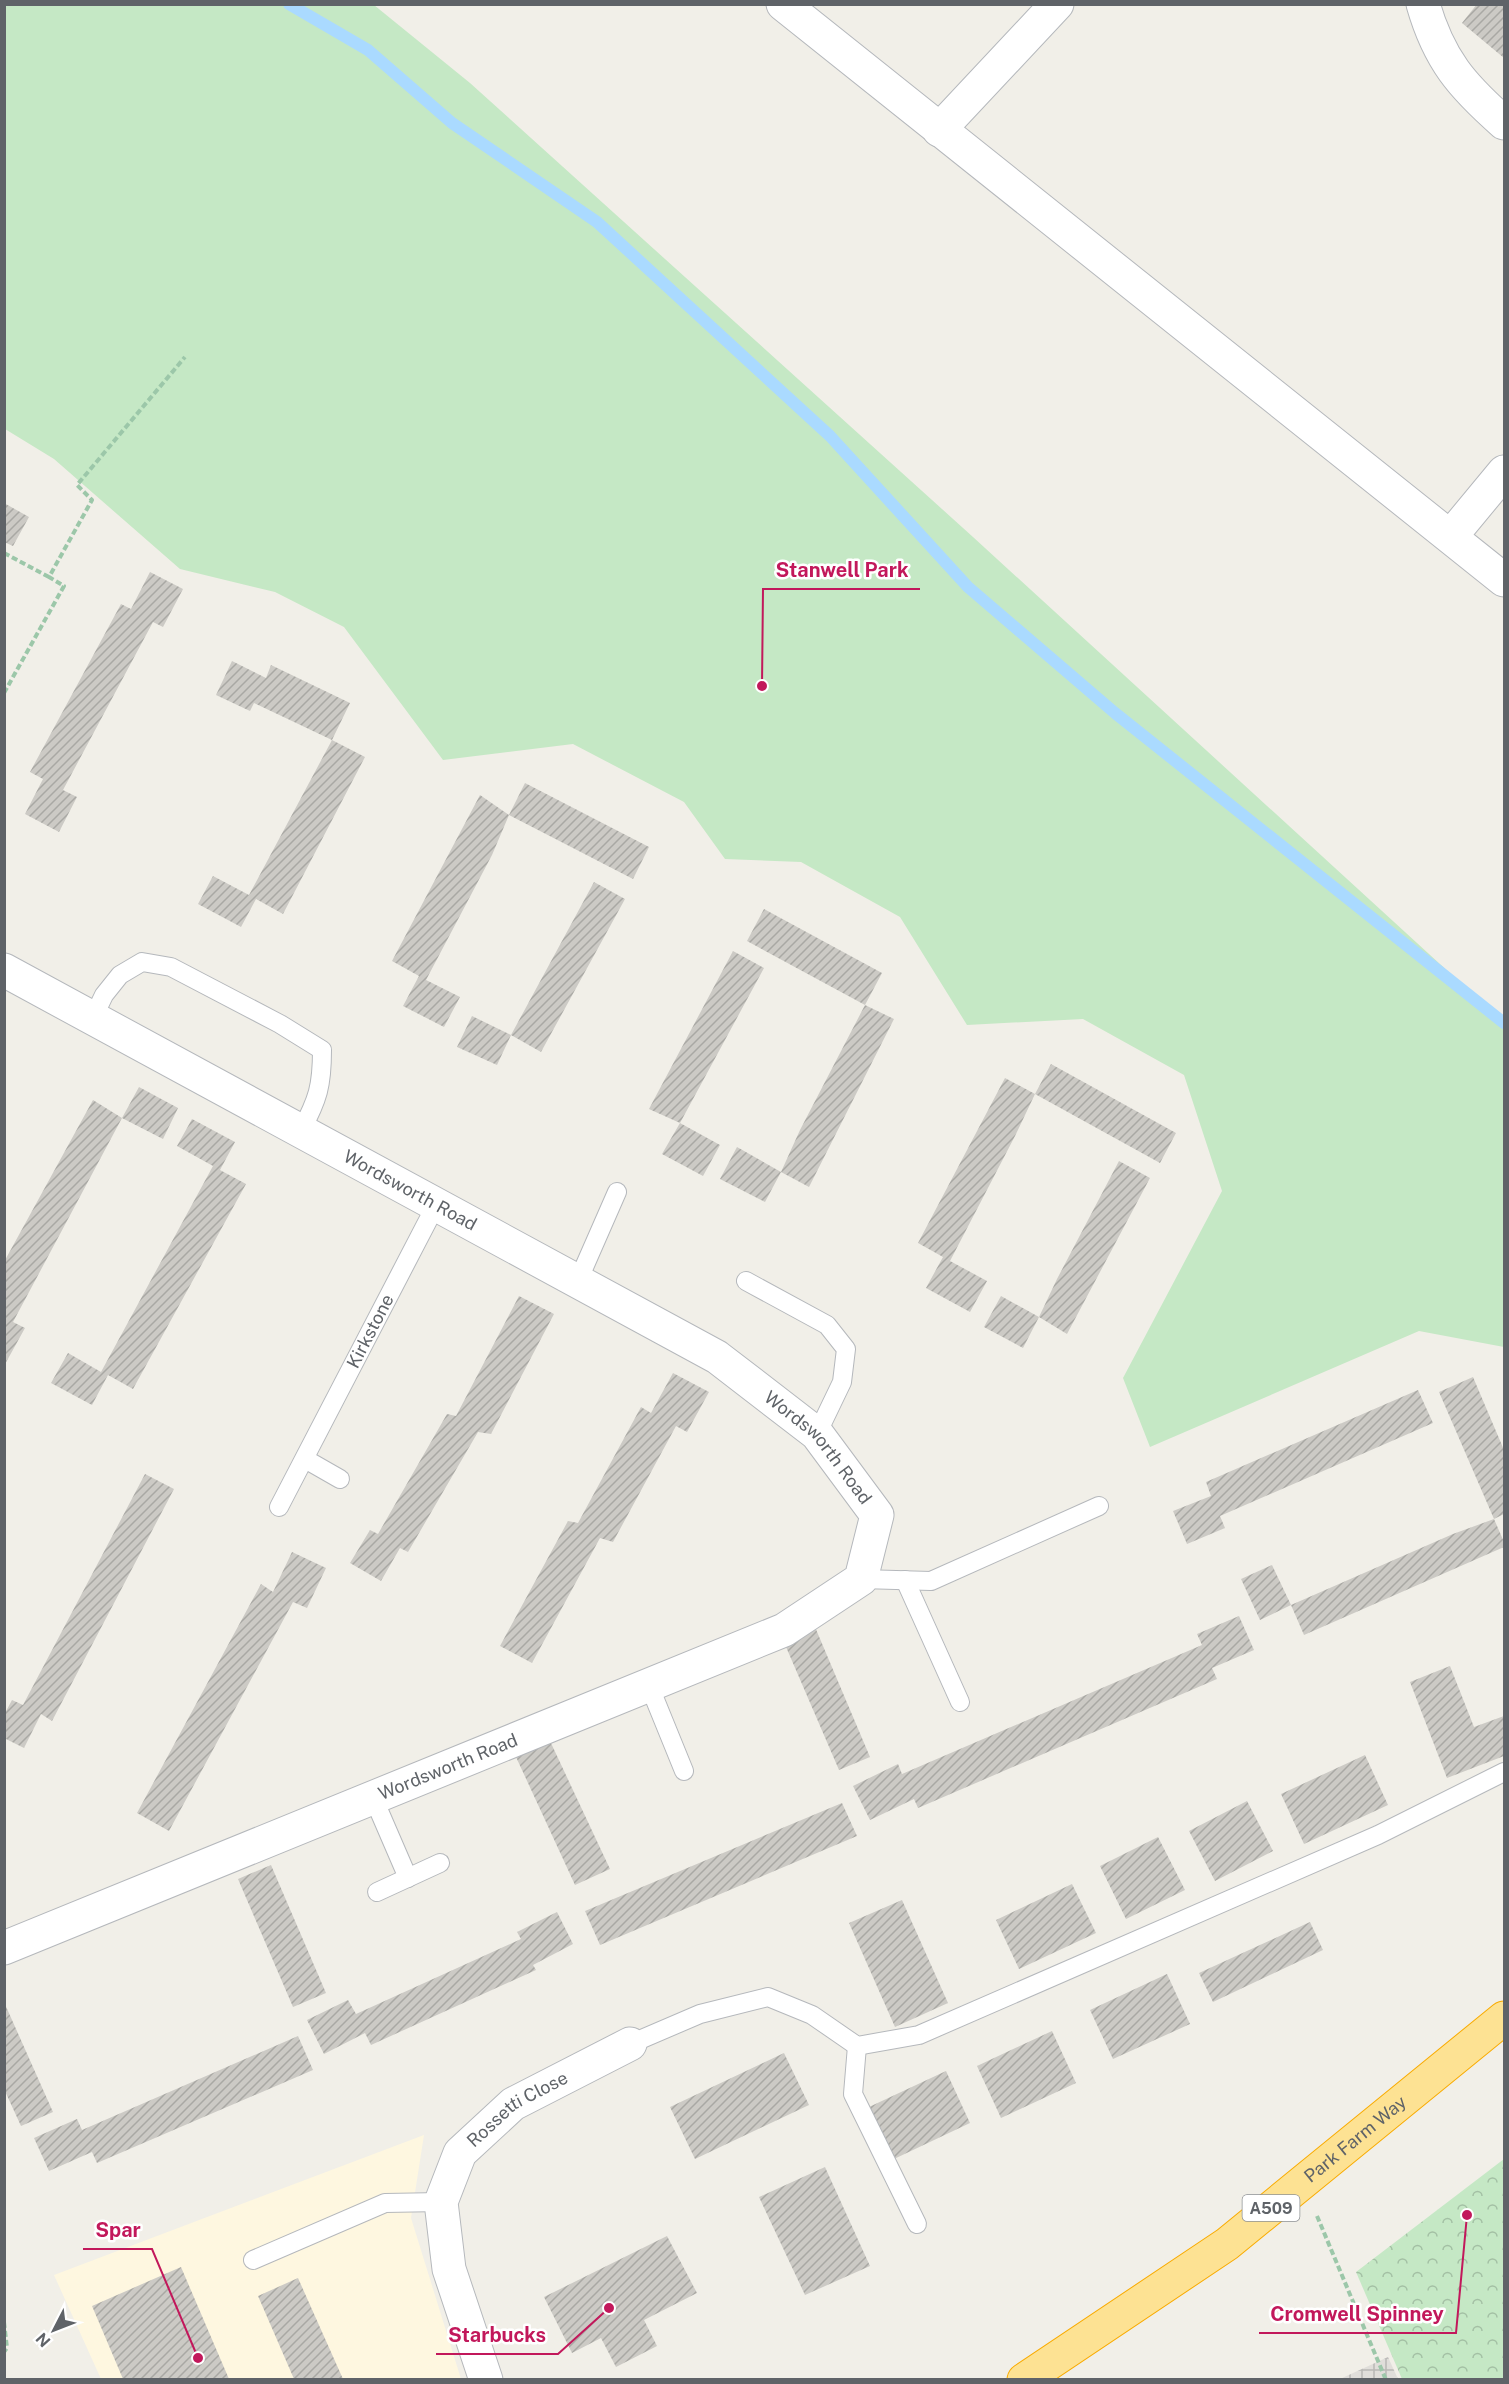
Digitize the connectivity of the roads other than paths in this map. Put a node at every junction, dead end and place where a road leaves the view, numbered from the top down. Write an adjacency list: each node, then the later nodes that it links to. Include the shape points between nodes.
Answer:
1 (783, 4): 5 (street)
2 (1057, 4): 5 (street)
3 (1423, 4): 4 (street, via 1430,30 1450,67)
4 (1504, 123)
5 (939, 130): 7 (street)
6 (1504, 472): 7 (street)
7 (1451, 536): 8 (street)
8 (1504, 580)
9 (4, 970): 10 (street, Wordsworth Road)
10 (93, 1018): 11 (street, Wordsworth Road); 11 (lane, via 120,975 142,963 171,967 280,1024 322,1050 322,1080)
11 (301, 1131): 13 (street, Wordsworth Road)
12 (617, 1192): 14 (lane)
13 (436, 1205): 14 (street, Wordsworth Road); 17 (lane, Kirkstone)
14 (578, 1281): 16 (street, Wordsworth Road, via 717,1357)
15 (746, 1281): 16 (lane, via 827,1325 846,1349 842,1382)
16 (817, 1434): 21 (street, Wordsworth Road, via 878,1515)
17 (305, 1459): 18 (lane); 20 (lane, Kirkstone)
18 (340, 1479)
19 (1099, 1506): 22 (lane, via 932,1581)
20 (279, 1507)
21 (861, 1579): 22 (lane); 23 (street, Wordsworth Road, via 784,1630)
22 (905, 1580): 24 (lane)
23 (649, 1685): 25 (lane); 27 (street, Wordsworth Road)
24 (960, 1702)
25 (684, 1771)
26 (1504, 1772): 34 (lane, via 1378,1835 919,2035)
27 (373, 1797): 29 (lane); 31 (street, Wordsworth Road)
28 (440, 1863): 29 (lane)
29 (408, 1878): 30 (lane)
30 (376, 1892)
31 (4, 1948)
32 (1504, 2018): 39 (highway, Park Farm Way / A509, via 1227,2244)
33 (630, 2044): 34 (lane, via 700,2014 768,1997 812,2015); 35 (street, Rossetti Close, via 513,2104 459,2153)
34 (857, 2046): 36 (lane, via 854,2094)
35 (441, 2202): 37 (lane, via 386,2203); 38 (street, Rossetti Close, via 449,2270)
36 (917, 2224)
37 (253, 2260)
38 (486, 2379)
39 (1024, 2379)

